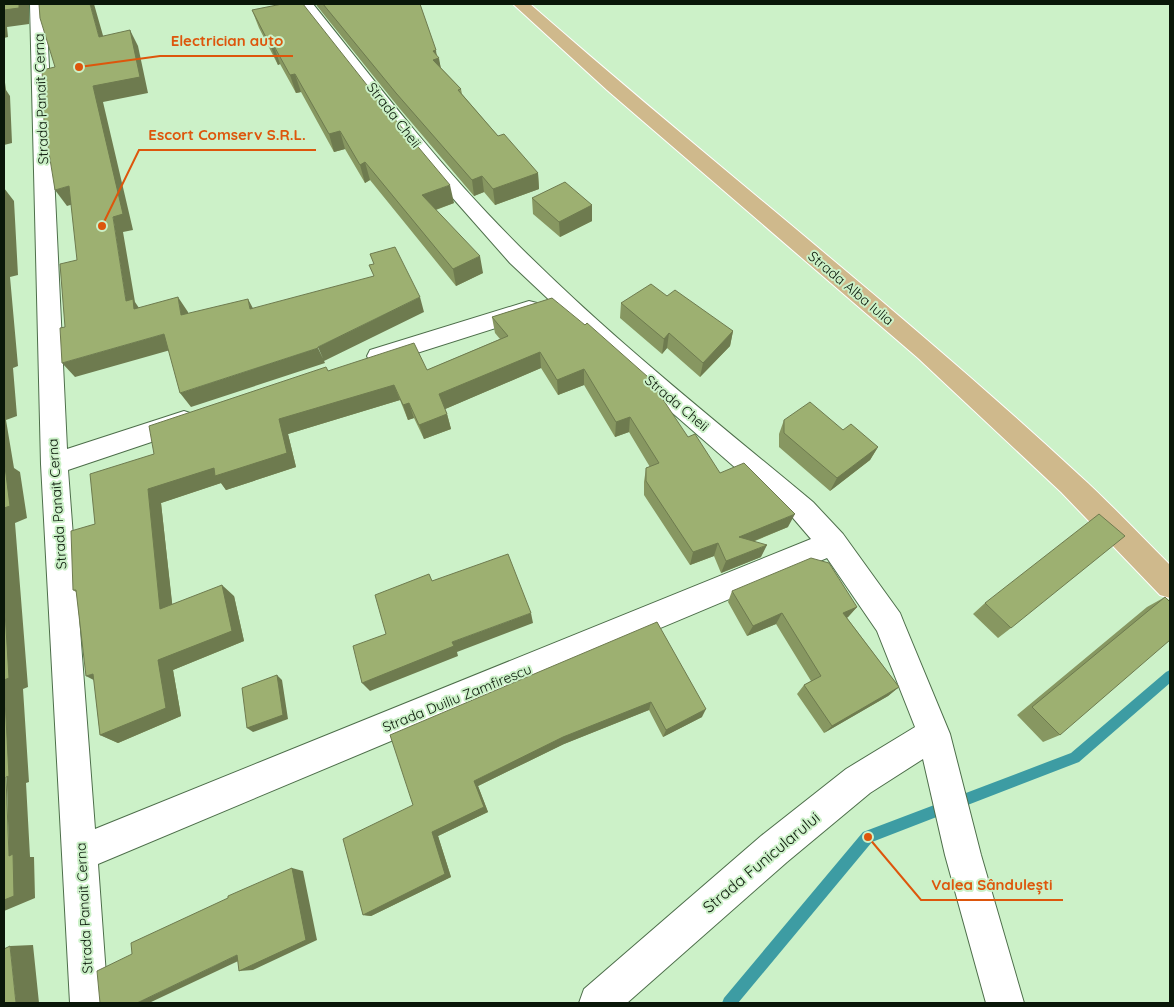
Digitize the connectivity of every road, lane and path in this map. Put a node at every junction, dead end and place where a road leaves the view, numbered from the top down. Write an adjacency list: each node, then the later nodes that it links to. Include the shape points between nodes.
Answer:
1 (38, 4): 7 (street, Strada Panait Cerna)
2 (305, 4): 4 (street, Strada Cheii, via 436,168 481,219)
3 (521, 4): 9 (main road, Strada Alba Iulia, via 926,352 1071,484)
4 (562, 299): 5 (street); 8 (street, Strada Cheii, via 593,331 803,510)
5 (361, 362)
6 (203, 415): 7 (street)
7 (54, 464): 11 (street, Strada Panait Cerna)
8 (833, 543): 10 (street, Strada Cheii, via 890,623); 11 (street, Strada Duiliu Zamfirescu)
9 (1170, 584)
10 (934, 734): 13 (street, Strada Funicularului, via 858,781 774,849); 14 (street, Strada Cheii, via 963,855)
11 (80, 853): 12 (street, Strada Panait Cerna)
12 (89, 1003)
13 (598, 1003)
14 (1005, 1003)

